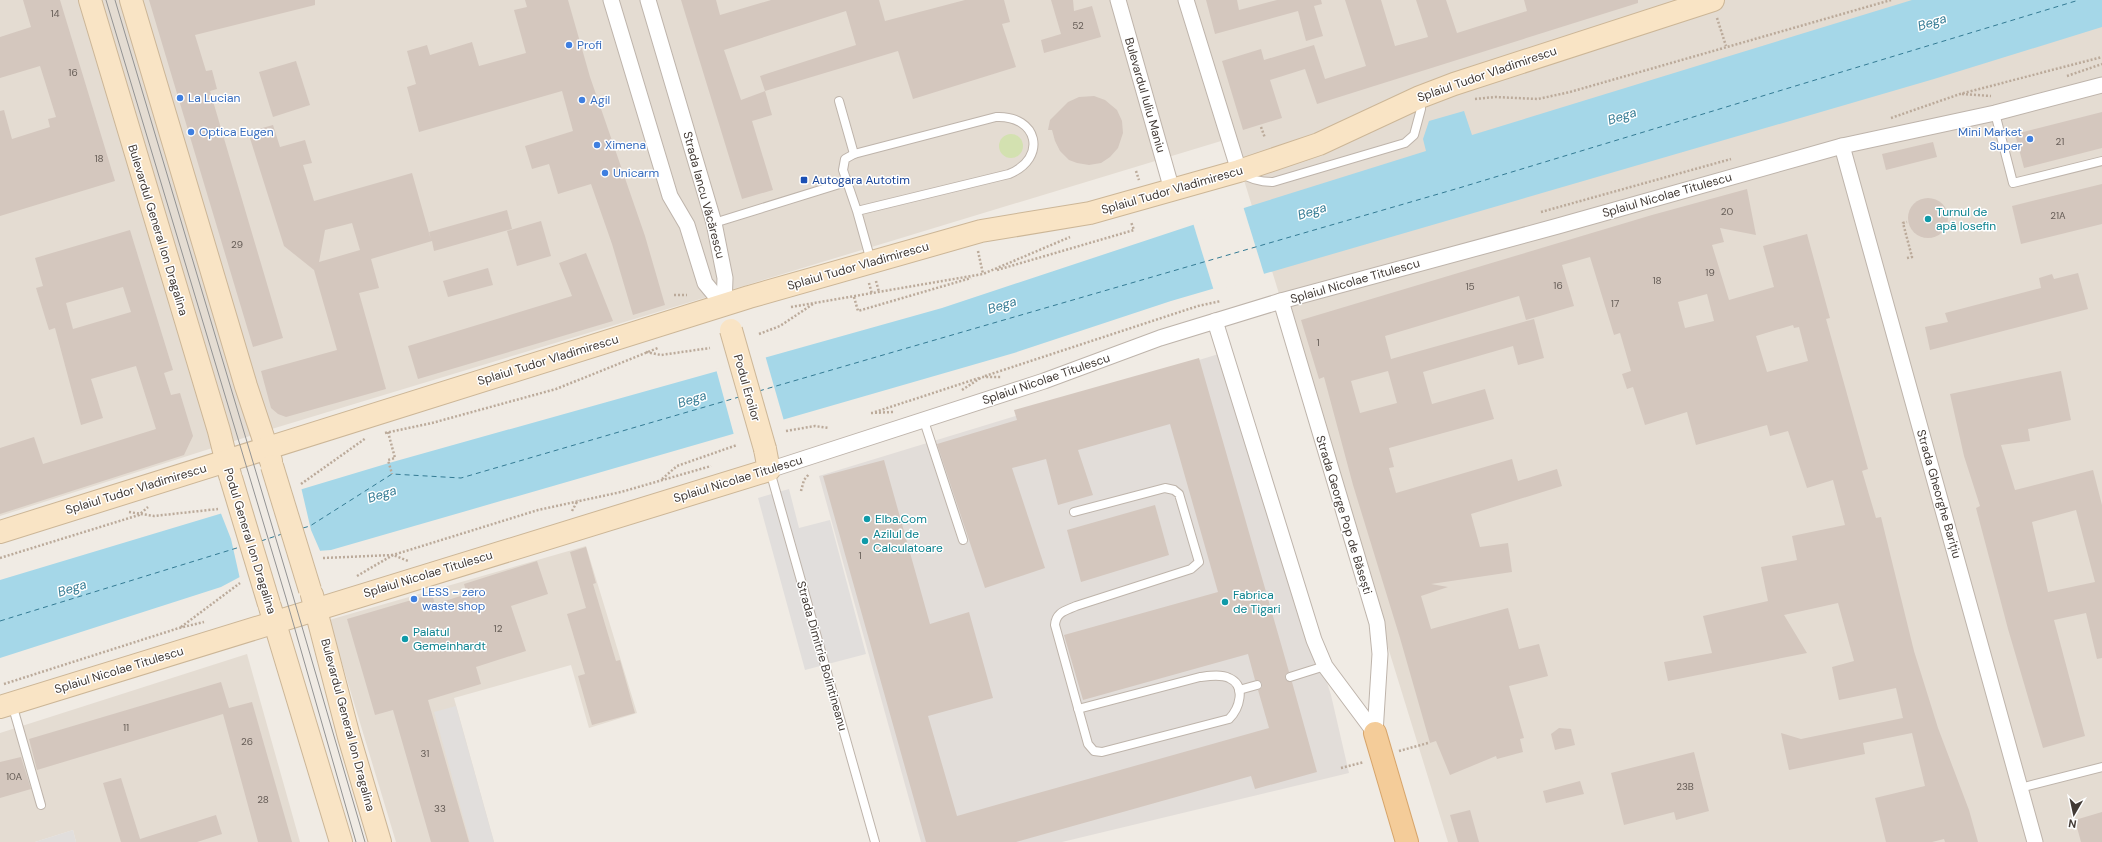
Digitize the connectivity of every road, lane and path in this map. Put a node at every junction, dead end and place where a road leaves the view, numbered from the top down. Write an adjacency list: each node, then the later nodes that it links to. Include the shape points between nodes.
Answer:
1 (90, 0): 62 (street, Bulevardul General Ion Dragalina)
2 (131, 0): 59 (street, via 246,386)
3 (611, 0): 45 (street, Strada Iancu Văcărescu, via 670,196 688,225 705,283)
4 (648, 0): 32 (street, Strada Iancu Văcărescu)
5 (1118, 0): 29 (street, Bulevardul Iuliu Maniu)
6 (1186, 0): 26 (street)
7 (1713, 0): 16 (street, Splaiul Tudor Vladimirescu)
8 (1891, 0): 10 (path)
9 (1720, 29): 10 (path)
10 (1726, 46): 17 (path, via 1611,81 1538,99 1495,97)
11 (2102, 57): 15 (path, via 1960,94)
12 (2102, 64): 13 (path)
13 (2060, 79)
14 (2102, 85): 19 (street, Splaiul Nicolae Titulescu)
15 (1997, 96)
16 (1420, 97): 26 (street, Splaiul Tudor Vladimirescu, via 1319,144); 26 (lane, via 1422,109 1414,135 1405,143 1272,182 1261,182)
17 (1468, 100)
18 (839, 101): 23 (lane)
19 (1995, 113): 22 (street, Splaiul Nicolae Titulescu); 24 (lane, via 2013,183)
20 (1261, 127): 21 (path)
21 (1264, 138)
22 (1842, 146): 44 (street, Splaiul Nicolae Titulescu); 92 (street, Strada Gheorghe Barițiu)
23 (854, 154): 28 (lane, via 843,162); 30 (lane, via 996,117 1021,122 1030,130 1034,141 1030,159 1020,169 1009,174)
24 (2102, 161)
25 (1136, 171): 27 (path)
26 (1239, 171): 29 (street, Splaiul Tudor Vladimirescu)
27 (1139, 180)
28 (846, 182): 30 (lane); 32 (lane)
29 (1172, 190): 37 (street, Splaiul Tudor Vladimirescu, via 1090,213 981,231)
30 (857, 211): 37 (lane)
31 (1907, 222): 36 (path, via 1903,223 1912,257)
32 (714, 223): 45 (street, Strada Iancu Văcărescu, via 725,278)
33 (1134, 230): 38 (path)
34 (1076, 233): 38 (path, via 1063,241)
35 (977, 247): 38 (path)
36 (1907, 258)
37 (871, 272): 39 (path); 40 (path); 45 (street, Splaiul Tudor Vladimirescu)
38 (983, 274): 39 (path); 43 (path, via 858,311)
39 (879, 292): 40 (path)
40 (872, 294): 43 (path)
41 (674, 295): 42 (path)
42 (688, 295)
43 (854, 297): 48 (path, via 814,304 780,326)
44 (1281, 302): 47 (street, Splaiul Nicolae Titulescu); 90 (street, Strada George Pop de Băsești, via 1376,624 1380,654)
45 (724, 306): 59 (street, Splaiul Tudor Vladimirescu); 60 (street, Podul Eroilor, bridge)
46 (1198, 306): 50 (path)
47 (1215, 321): 51 (street, Splaiul Nicolae Titulescu); 83 (street, Strada George Pop de Băsești, via 1314,640)
48 (759, 334)
49 (710, 348): 55 (path, via 661,355 645,352 556,389 432,423)
50 (871, 413)
51 (924, 421): 60 (street, Splaiul Nicolae Titulescu); 73 (lane)
52 (386, 426): 55 (path)
53 (829, 428): 54 (path, via 815,426)
54 (786, 431)
55 (388, 432): 56 (path); 64 (path, via 395,458 388,460)
56 (381, 434)
57 (368, 437): 66 (path)
58 (737, 444): 65 (path, via 677,466)
59 (270, 456): 62 (street, Splaiul Tudor Vladimirescu); 79 (street, bridge)
60 (767, 460): 79 (street, Splaiul Nicolae Titulescu); 96 (lane, Strada Dimitrie Bolintineanu)
61 (715, 466): 65 (path)
62 (229, 469): 72 (street, Splaiul Tudor Vladimirescu); 80 (street, Podul General Ion Dragalina, bridge)
63 (811, 473): 67 (path, Splaiul Nicolae Titulescu, via 804,480)
64 (392, 474)
65 (660, 480): 74 (path, via 621,492 538,510)
66 (301, 484)
67 (801, 491)
68 (149, 506): 71 (path, Splaiul Tudor Vladimirescu)
69 (218, 509): 71 (path, via 154,516)
70 (1074, 512): 89 (lane, via 1165,488 1174,490 1179,494 1199,562 1191,569 1059,613 1055,618 1055,625)
71 (139, 514): 75 (path, Splaiul Tudor Vladimirescu)
72 (0, 532)
73 (963, 540)
74 (393, 555): 76 (path); 77 (path, via 361,572)
75 (0, 558)
76 (323, 558)
77 (352, 580)
78 (240, 583): 82 (path)
79 (313, 599): 80 (street, Splaiul Nicolae Titulescu); 95 (street, Bulevardul General Ion Dragalina)
80 (272, 613): 88 (street, Splaiul Nicolae Titulescu); 94 (street)
81 (206, 622): 82 (path, Splaiul Nicolae Titulescu)
82 (179, 628): 85 (path, Splaiul Nicolae Titulescu)
83 (1325, 666): 84 (lane); 90 (street, Strada George Pop de Băsești)
84 (1290, 677)
85 (0, 685)
86 (1257, 685): 87 (lane)
87 (1239, 690): 89 (lane, via 1230,678 1200,677); 89 (lane, via 1237,711 1229,719 1102,752 1094,751 1088,744)
88 (6, 705): 93 (lane)
89 (1078, 709)
90 (1375, 733): 97 (main road, Strada George Pop de Băsești)
91 (2102, 767): 92 (lane)
92 (2020, 788): 98 (street, Strada Gheorghe Barițiu)
93 (41, 805)
94 (341, 842)
95 (380, 842)
96 (875, 842)
97 (1408, 842)
98 (2035, 842)

